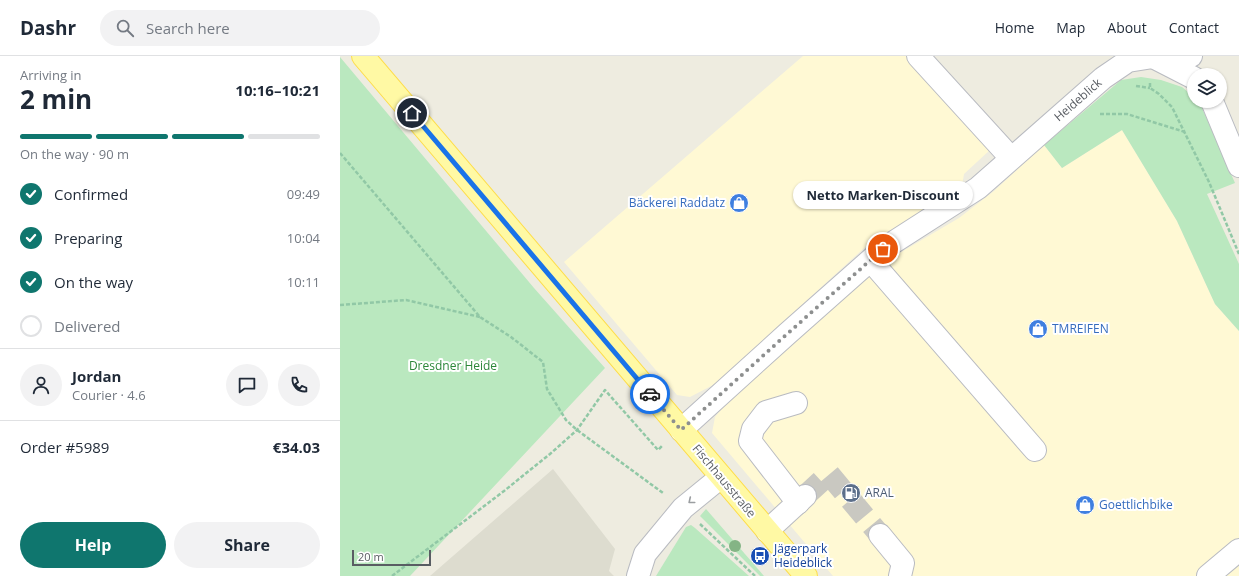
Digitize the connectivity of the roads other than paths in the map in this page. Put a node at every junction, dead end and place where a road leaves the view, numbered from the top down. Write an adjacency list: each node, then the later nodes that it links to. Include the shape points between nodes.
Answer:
1 (363, 56): 11 (main road, Fischhausstraße)
2 (1191, 56): 4 (street, Heideblick)
3 (924, 58): 7 (street)
4 (1159, 59): 5 (street); 7 (street, Heideblick, via 1128,61 1103,78)
5 (1187, 74)
6 (1215, 108): 8 (street)
7 (1011, 158): 9 (street, Heideblick, via 978,188 883,249)
8 (1239, 166)
9 (870, 261): 11 (street, Heideblick); 12 (street)
10 (796, 402): 14 (street, via 766,412 753,429 750,441 801,500)
11 (681, 430): 13 (main road, Fischhausstraße)
12 (1035, 450)
13 (721, 477): 14 (main road, Fischhausstraße); 17 (street, one-way to 17, via 683,508 645,554)
14 (767, 531): 18 (main road, Fischhausstraße)
15 (880, 535): 19 (street, via 903,563)
16 (1239, 550): 20 (street)
17 (638, 576)
18 (806, 576)
19 (900, 576)
20 (1208, 576)

